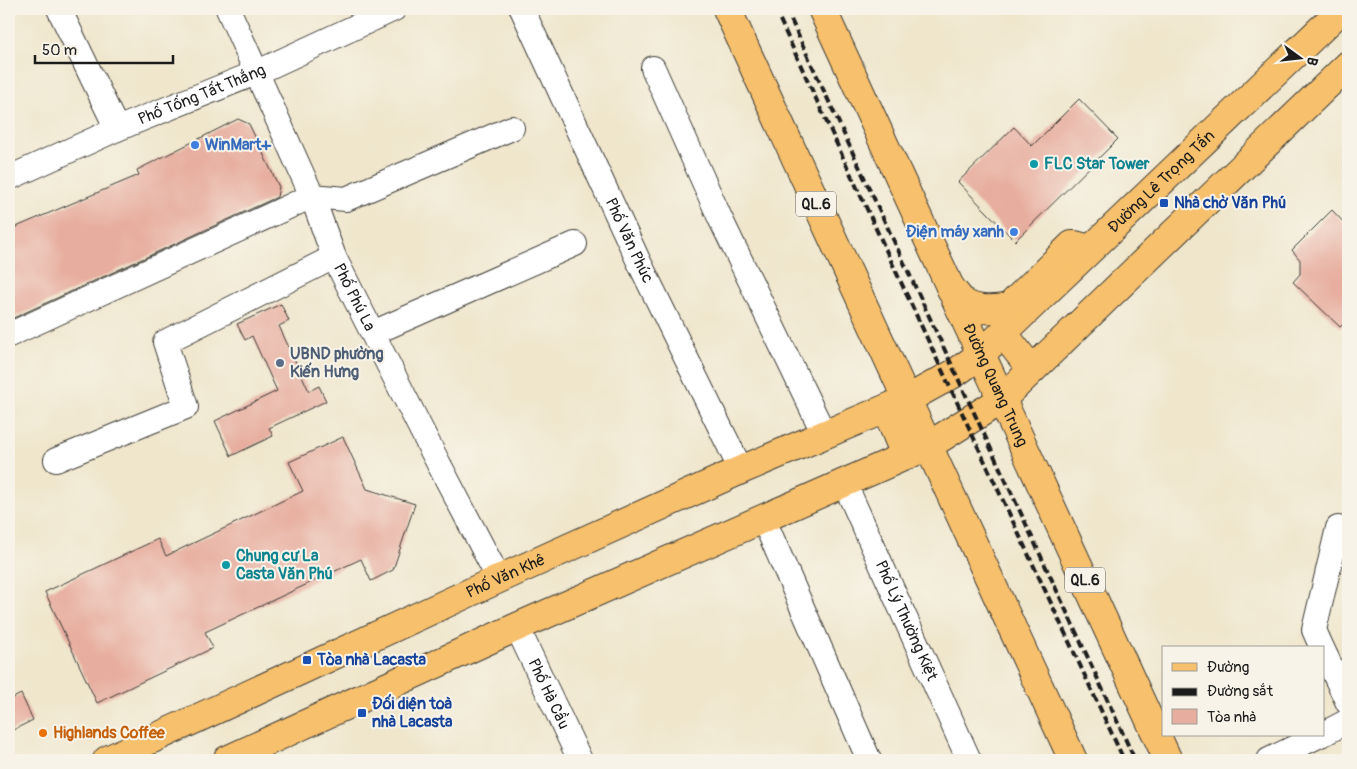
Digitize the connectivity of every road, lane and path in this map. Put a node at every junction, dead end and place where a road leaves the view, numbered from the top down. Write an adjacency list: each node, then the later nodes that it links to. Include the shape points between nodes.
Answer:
1 (59, 9): 12 (street)
2 (228, 9): 10 (street, Phố Phú La)
3 (394, 9): 10 (street, Phố Tống Tất Thắng)
4 (522, 9): 29 (street, Phố Văn Phúc, via 638,260)
5 (727, 9): 25 (main road, QL.6)
6 (822, 9): 18 (main road, Đường Quang Trung / QL.6)
7 (1342, 9): 16 (main road, Đường Lê Trọng Tấn)
8 (1348, 64): 23 (main road)
9 (653, 68): 26 (street, via 720,218)
10 (258, 72): 12 (street, Phố Tống Tất Thắng); 14 (street, Phố Phú La)
11 (512, 128): 14 (street, via 346,199)
12 (117, 129): 13 (street, Phố Tống Tất Thắng)
13 (9, 178)
14 (312, 196): 17 (street, Phố Phú La); 21 (street)
15 (575, 244): 19 (street)
16 (1090, 249): 18 (main road, via 1072,245 1008,307 996,310 965,303); 20 (main road, Đường Lê Trọng Tấn)
17 (334, 257): 19 (street, Phố Phú La); 28 (street, via 165,342 186,407)
18 (948, 285): 22 (main road, Đường Quang Trung / QL.6)
19 (373, 333): 33 (street, Phố Phú La)
20 (1003, 333): 22 (main road, Đường Lê Trọng Tấn); 23 (main road)
21 (9, 336)
22 (980, 355): 24 (main road, Đường Quang Trung / QL.6); 25 (main road, Đường Lê Trọng Tấn, via 955,373)
23 (1032, 370): 24 (main road)
24 (1001, 400): 27 (main road); 47 (main road, Đường Quang Trung / QL.6)
25 (896, 404): 26 (main road, Phố Văn Khê); 27 (main road, QL.6)
26 (824, 434): 29 (main road, Phố Văn Khê)
27 (917, 451): 30 (main road); 46 (main road, QL.6)
28 (56, 460)
29 (741, 470): 33 (main road, Phố Văn Khê)
30 (844, 482): 31 (main road); 45 (street, Phố Lý Thường Kiệt)
31 (763, 518): 34 (main road); 44 (street)
32 (1348, 530): 35 (street, via 1338,528 1314,630)
33 (499, 579): 41 (main road, Phố Văn Khê)
34 (517, 628): 42 (main road); 43 (street, Phố Hà Cầu)
35 (1322, 646)
36 (1324, 651): 37 (street)
37 (1348, 702)
38 (1348, 722): 39 (street)
39 (1324, 733)
40 (1318, 736): 48 (street)
41 (107, 760)
42 (227, 760)
43 (580, 760)
44 (868, 760)
45 (969, 760)
46 (1073, 760)
47 (1168, 760)
48 (1269, 760)

